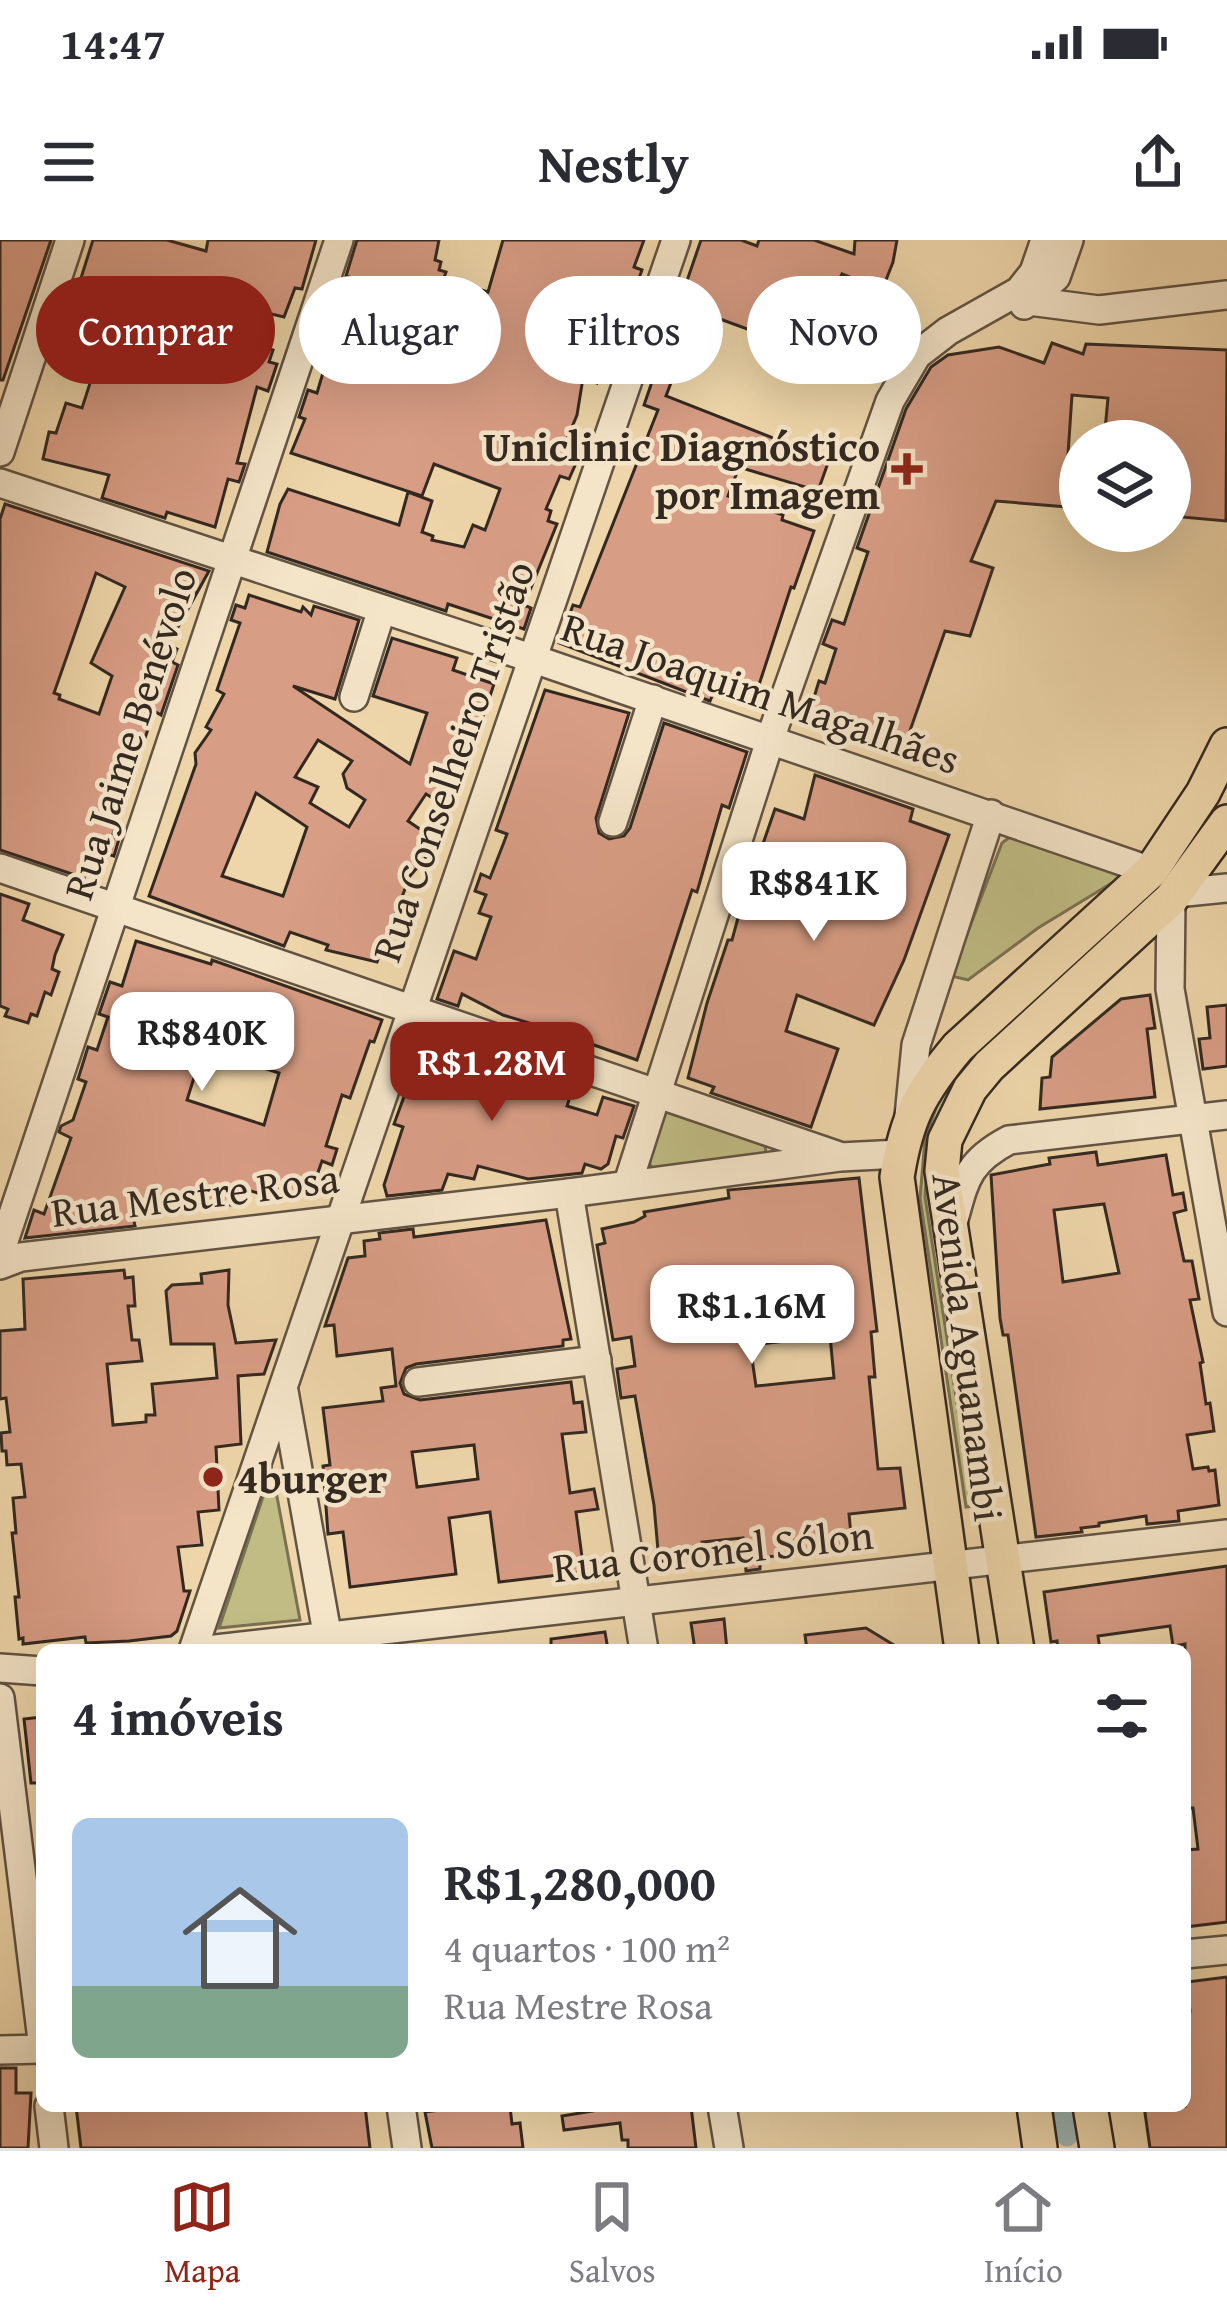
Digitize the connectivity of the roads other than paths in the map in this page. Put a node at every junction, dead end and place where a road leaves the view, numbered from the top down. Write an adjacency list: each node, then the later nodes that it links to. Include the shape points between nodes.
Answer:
1 (70, 240): 11 (street)
2 (339, 240): 13 (street, Rua Jaime Benévolo)
3 (676, 240): 15 (street, Rua Conselheiro Tristão)
4 (1045, 240): 8 (street, via 1019,291)
5 (1069, 240): 7 (street, via 1056,277)
6 (1227, 295): 7 (street, via 1099,310)
7 (1029, 301): 9 (street)
8 (921, 352)
9 (921, 353)
10 (900, 384): 18 (street)
11 (0, 452)
12 (0, 483): 13 (street, Rua Joaquim Magalhães)
13 (231, 558): 14 (street, Rua Joaquim Magalhães); 26 (street, Rua Jaime Benévolo)
14 (382, 609): 15 (street, Rua Joaquim Magalhães); 16 (street)
15 (531, 658): 17 (street, Rua Joaquim Magalhães); 27 (street, Rua Conselheiro Tristão)
16 (354, 697)
17 (653, 699): 18 (street, Rua Joaquim Magalhães); 21 (street)
18 (770, 740): 20 (street, Rua Joaquim Magalhães); 28 (street)
19 (1227, 745): 24 (main road, Avenida Aguanambi)
20 (991, 814): 24 (street, Rua Joaquim Magalhães); 30 (street, via 916,1045)
21 (613, 822)
22 (1227, 822): 24 (main road, Avenida Aguanambi)
23 (0, 868): 26 (street)
24 (1166, 888): 25 (street, Rua Joaquim Magalhães); 30 (main road, Avenida Aguanambi, via 958,1047); 31 (street, via 1170,989); 37 (main road, Avenida Aguanambi, via 970,1088 945,1140 941,1171)
25 (1227, 888)
26 (115, 908): 27 (street); 38 (street, Rua Jaime Benévolo)
27 (411, 1010): 28 (street); 36 (street, Rua Conselheiro Tristão)
28 (655, 1093): 33 (street); 34 (street)
29 (1227, 1115): 31 (street)
30 (909, 1119): 32 (main road, Avenida Aguanambi)
31 (1194, 1120): 37 (street, via 1009,1140 971,1168); 40 (street)
32 (900, 1154): 33 (street, Rua Mestre Rosa); 46 (main road, Avenida Aguanambi)
33 (840, 1157): 34 (street, Rua Mestre Rosa)
34 (628, 1184): 35 (street, Rua Mestre Rosa)
35 (569, 1193): 36 (street, Rua Mestre Rosa); 41 (street)
36 (338, 1220): 39 (street, Rua Mestre Rosa); 43 (street, Rua Conselheiro Tristão)
37 (952, 1228): 45 (main road, Avenida Aguanambi)
38 (0, 1253)
39 (0, 1265)
40 (1227, 1312)
41 (597, 1360): 42 (street); 47 (street)
42 (418, 1382)
43 (284, 1387): 48 (street); 49 (street, Rua Conselheiro Tristão)
44 (1227, 1534): 45 (street, Rua Coronel Sólon)
45 (1003, 1560): 46 (street, Rua Coronel Sólon); 52 (main road, Avenida Aguanambi)
46 (952, 1566): 47 (street, Rua Coronel Sólon); 51 (main road, Avenida Aguanambi)
47 (637, 1599): 48 (street, Rua Coronel Sólon); 50 (street)
48 (330, 1643)
49 (195, 1644)
50 (643, 1644)
51 (961, 1644)
52 (1016, 1644)
53 (0, 1668): 54 (street)
54 (36, 1671)
55 (0, 1698): 58 (street)
56 (1227, 1950): 57 (street)
57 (1191, 1953)
58 (36, 1995)
59 (36, 2045): 60 (street)
60 (0, 2050)
61 (50, 2112): 66 (street)
62 (402, 2112): 67 (street)
63 (723, 2112): 68 (street)
64 (1035, 2112): 69 (main road)
65 (1091, 2112): 70 (main road)
66 (54, 2148)
67 (407, 2148)
68 (729, 2148)
69 (1040, 2148)
70 (1096, 2148)

